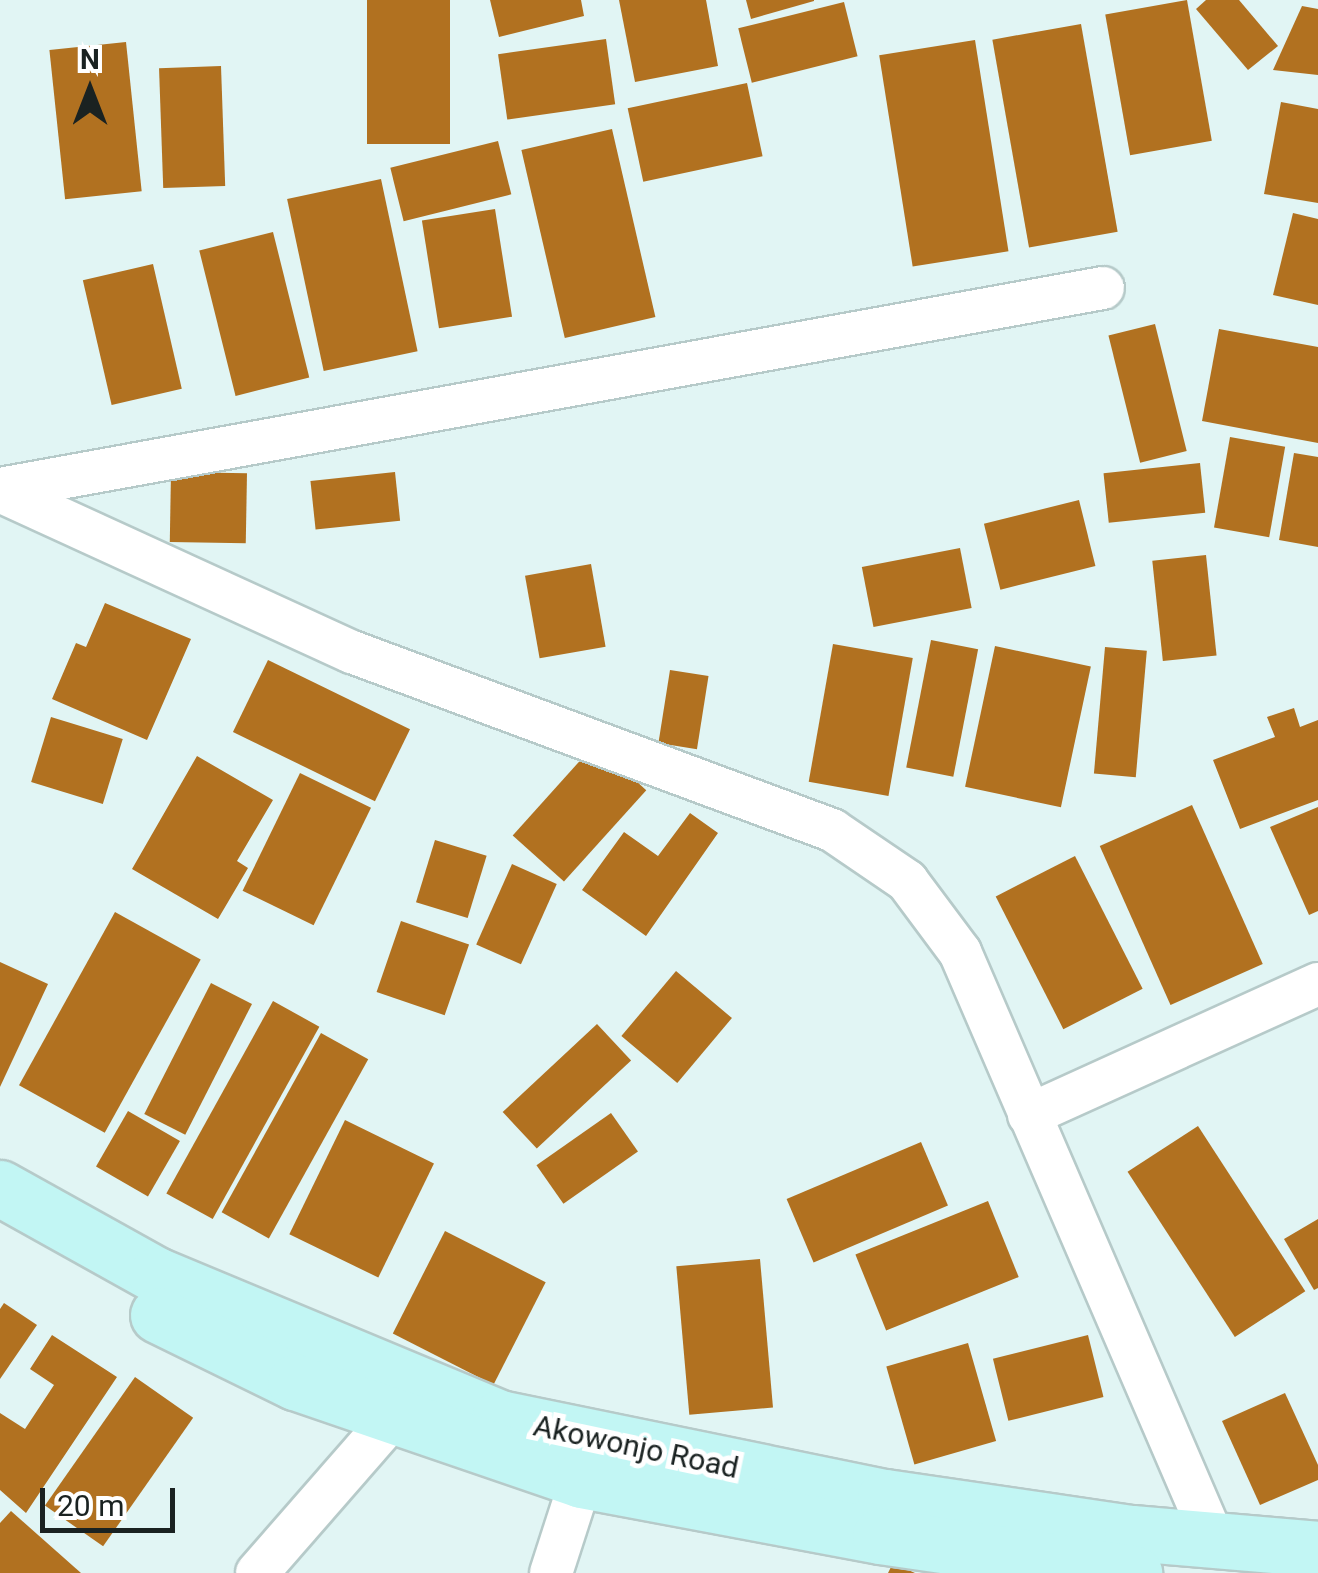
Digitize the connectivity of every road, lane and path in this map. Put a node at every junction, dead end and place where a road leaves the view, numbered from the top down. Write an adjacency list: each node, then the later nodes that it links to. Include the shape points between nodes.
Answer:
1 (1103, 288): 2 (street)
2 (0, 490): 4 (street, via 352,652 832,830 907,881 960,952)
3 (1318, 984): 4 (street)
4 (1029, 1115): 9 (street)
5 (0, 1188): 9 (main road, Akowonjo Road, via 156,1275 499,1418 885,1497)
6 (0, 1232): 7 (main road, Akowonjo Road, via 294,1382)
7 (392, 1418): 8 (main road, Akowonjo Road); 11 (street)
8 (582, 1480): 12 (street); 13 (main road, Akowonjo Road, via 880,1536)
9 (1214, 1541): 10 (main road, Akowonjo Road)
10 (1318, 1549)
11 (256, 1573)
12 (552, 1573)
13 (1134, 1573)

